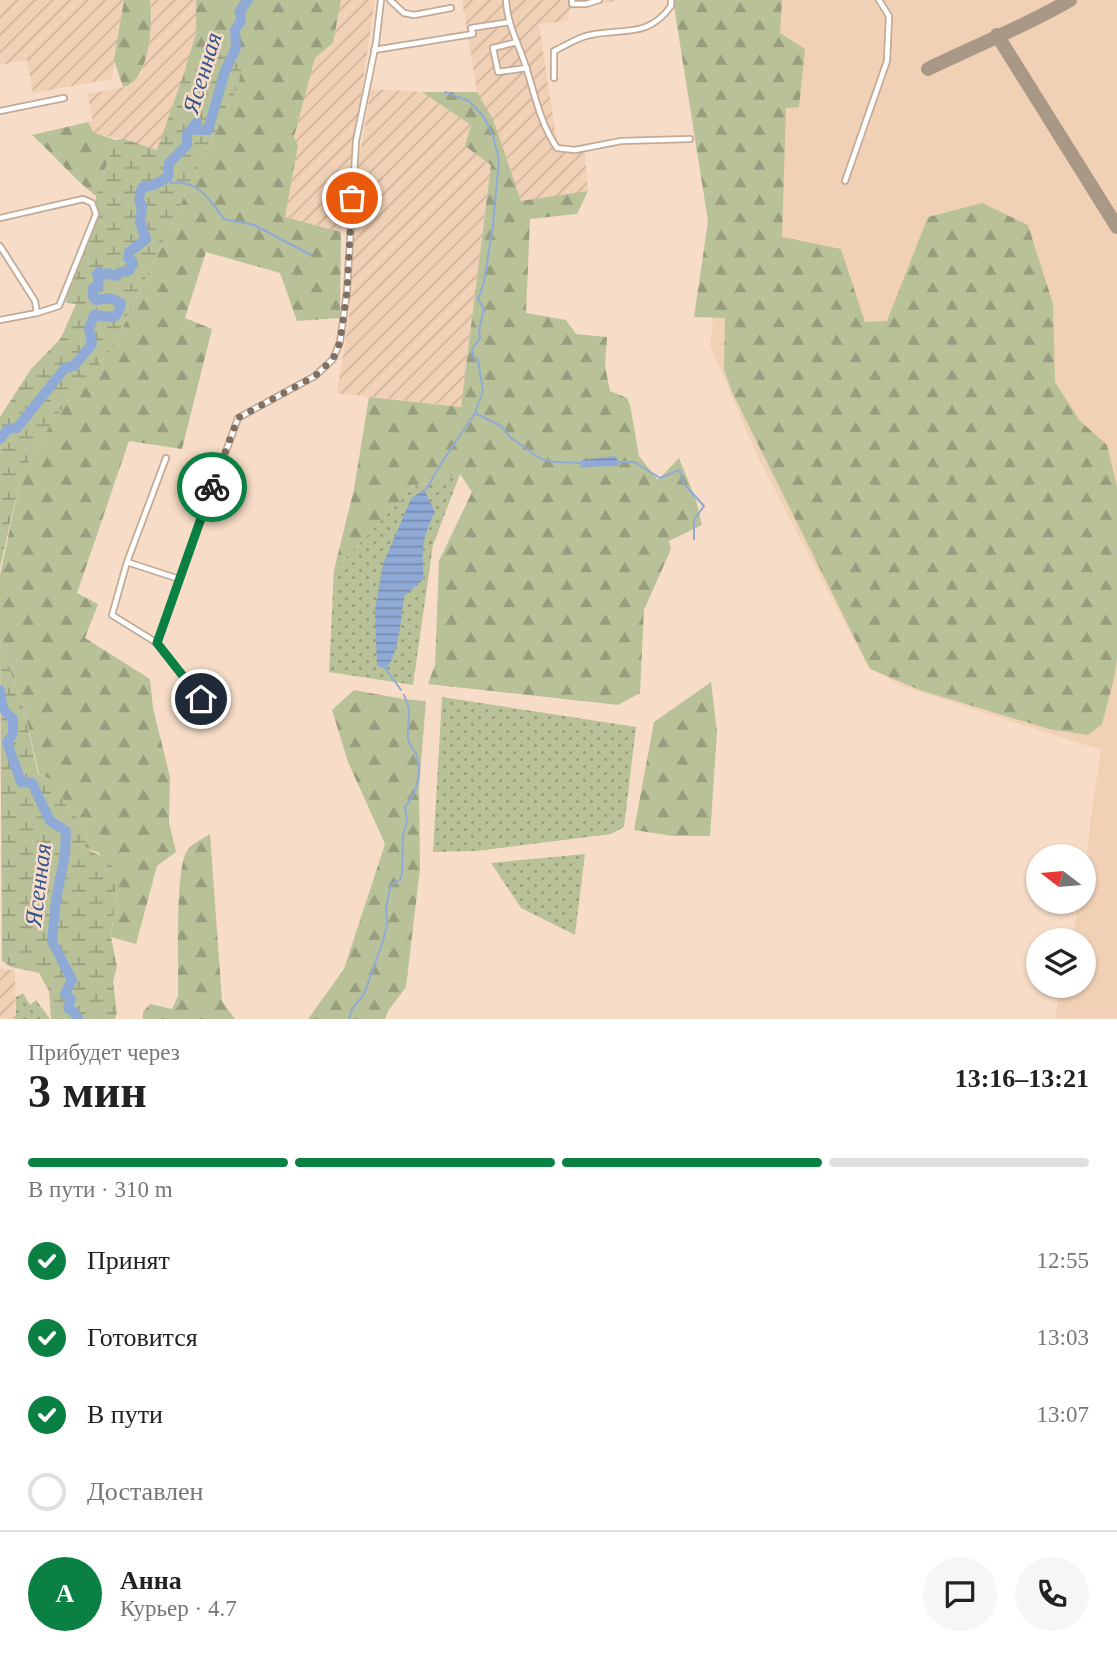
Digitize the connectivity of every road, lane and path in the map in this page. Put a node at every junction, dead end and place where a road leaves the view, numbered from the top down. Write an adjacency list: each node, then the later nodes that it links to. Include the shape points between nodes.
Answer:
1 (380, 0): 12 (street)
2 (390, 0): 9 (street, via 404,13 414,15)
3 (506, 0): 10 (street)
4 (572, 0): 8 (street, via 572,4)
5 (600, 0): 8 (street)
6 (671, 0): 14 (street, via 662,19 647,28 587,35 554,51)
7 (879, 0): 18 (street, via 889,16 887,61)
8 (586, 2)
9 (451, 8)
10 (510, 22): 11 (street); 12 (street, via 471,29 473,34)
11 (517, 42): 13 (street); 13 (street, via 493,48 498,72)
12 (374, 50): 25 (street, via 356,141 340,342 333,359 315,376 238,418)
13 (527, 68): 17 (street, via 546,132 557,148)
14 (554, 78)
15 (64, 98): 16 (street)
16 (0, 111)
17 (690, 139)
18 (845, 181)
19 (0, 218): 21 (street, via 82,199 92,203 96,214 59,306)
20 (0, 246): 21 (street, via 35,301)
21 (37, 313): 22 (street)
22 (0, 320)
23 (166, 457): 24 (street)
24 (127, 562): 25 (street); 26 (street, via 112,615)
25 (179, 579): 26 (street)
26 (157, 643): 27 (street)
27 (201, 699)

